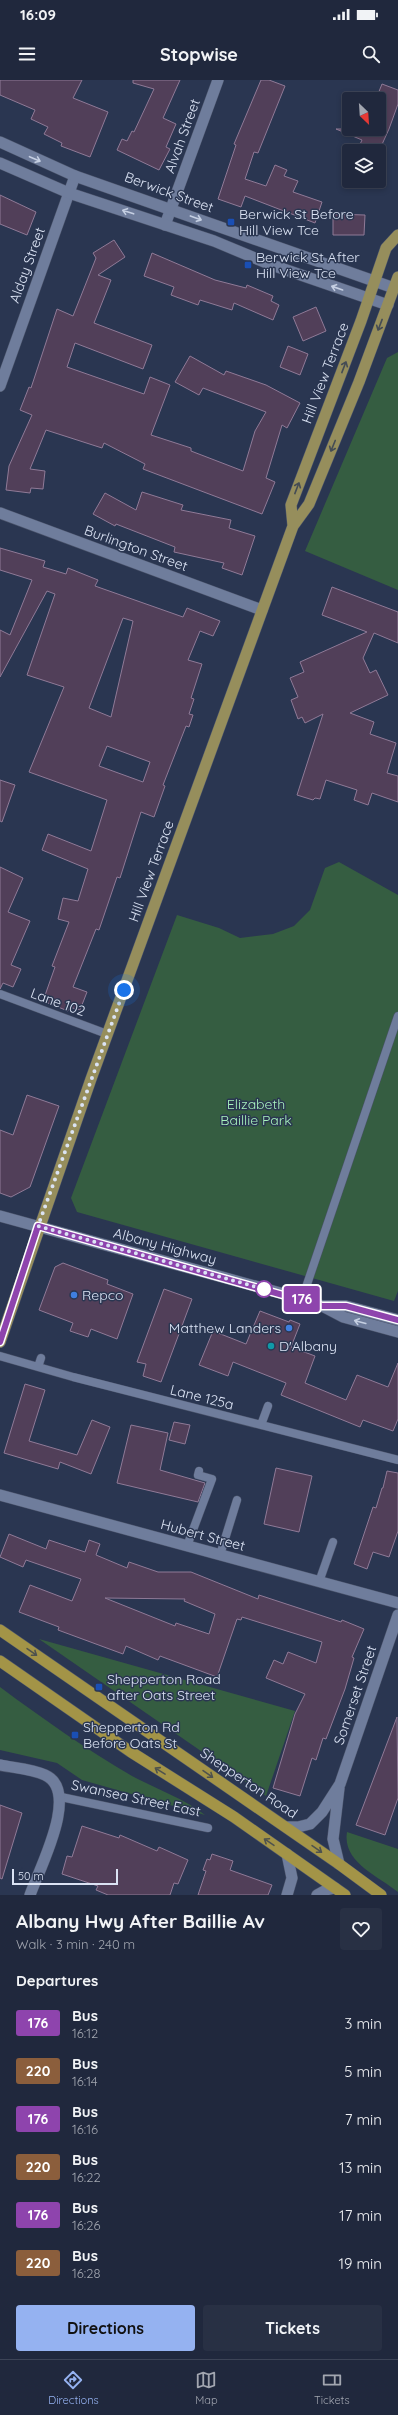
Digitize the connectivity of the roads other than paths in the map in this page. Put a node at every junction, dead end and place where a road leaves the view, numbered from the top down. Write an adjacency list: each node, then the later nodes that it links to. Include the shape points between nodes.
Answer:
1 (218, 80): 6 (street, Alvah Street)
2 (0, 142): 4 (street, Berwick Street, one-way to 4)
3 (0, 163): 5 (street)
4 (74, 176): 5 (street, Alday Street); 6 (street, Berwick Street)
5 (69, 193): 7 (street, one-way to 5); 14 (street, Alday Street)
6 (171, 209): 7 (street, Alvah Street); 10 (street, Berwick Street, one-way to 10)
7 (165, 225): 12 (street, one-way to 7)
8 (398, 235): 10 (main road, Hill View Terrace, via 386,248)
9 (398, 277): 11 (main road, Hill View Terrace)
10 (375, 282): 11 (street, Berwick Street); 12 (main road, Hill View Terrace)
11 (396, 289): 13 (main road, Hill View Terrace)
12 (369, 299): 13 (street); 16 (main road, Hill View Terrace, one-way to 12, via 291,505)
13 (393, 307): 16 (main road, Hill View Terrace, one-way to 16, via 309,504)
14 (0, 386)
15 (0, 514): 17 (street, Burlington Street)
16 (293, 526): 17 (main road, Hill View Terrace)
17 (262, 610): 20 (main road, Hill View Terrace)
18 (0, 994): 20 (lane, Lane 102)
19 (398, 1016): 23 (lane)
20 (108, 1034): 22 (main road, Hill View Terrace)
21 (0, 1216): 22 (street, Albany Highway)
22 (38, 1226): 23 (street, Albany Highway); 27 (main road, Hill View Terrace)
23 (302, 1299): 24 (street, Albany Highway)
24 (322, 1306): 25 (street, Albany Highway, via 346,1306); 26 (street, Albany Highway, one-way to 24, via 343,1317)
25 (398, 1320)
26 (398, 1332)
27 (0, 1342)
28 (0, 1356): 30 (lane, Lane 125a)
29 (41, 1358): 30 (lane)
30 (38, 1367): 32 (lane, Lane 125a)
31 (268, 1406): 32 (lane)
32 (261, 1425): 33 (lane, Lane 125a)
33 (398, 1460)
34 (199, 1471): 38 (lane, via 198,1475 212,1478)
35 (0, 1495): 38 (street, Hubert Street)
36 (236, 1500): 39 (lane)
37 (333, 1542): 40 (lane)
38 (187, 1546): 39 (street, Hubert Street)
39 (220, 1555): 40 (street, Hubert Street)
40 (320, 1582): 41 (street, Hubert Street)
41 (398, 1603)
42 (398, 1615): 46 (street, Somerset Street)
43 (0, 1630): 48 (highway, Shepperton Road, one-way to 48)
44 (0, 1662): 50 (highway, one-way to 44)
45 (0, 1765): 47 (street, Swansea Street East, via 46,1775 56,1785)
46 (340, 1784): 48 (street, Somerset Street, via 322,1812 310,1824); 51 (street, Somerset Street, via 333,1839)
47 (61, 1797): 49 (lane, Swansea Street East); 53 (street, via 60,1813)
48 (286, 1827): 51 (highway, Shepperton Road, one-way to 51)
49 (208, 1828)
50 (287, 1854): 52 (highway); 54 (street, via 292,1878)
51 (339, 1864): 57 (highway, Shepperton Road)
52 (336, 1888): 55 (street); 56 (highway)
53 (30, 1895)
54 (287, 1895)
55 (317, 1895)
56 (345, 1895)
57 (381, 1895)

